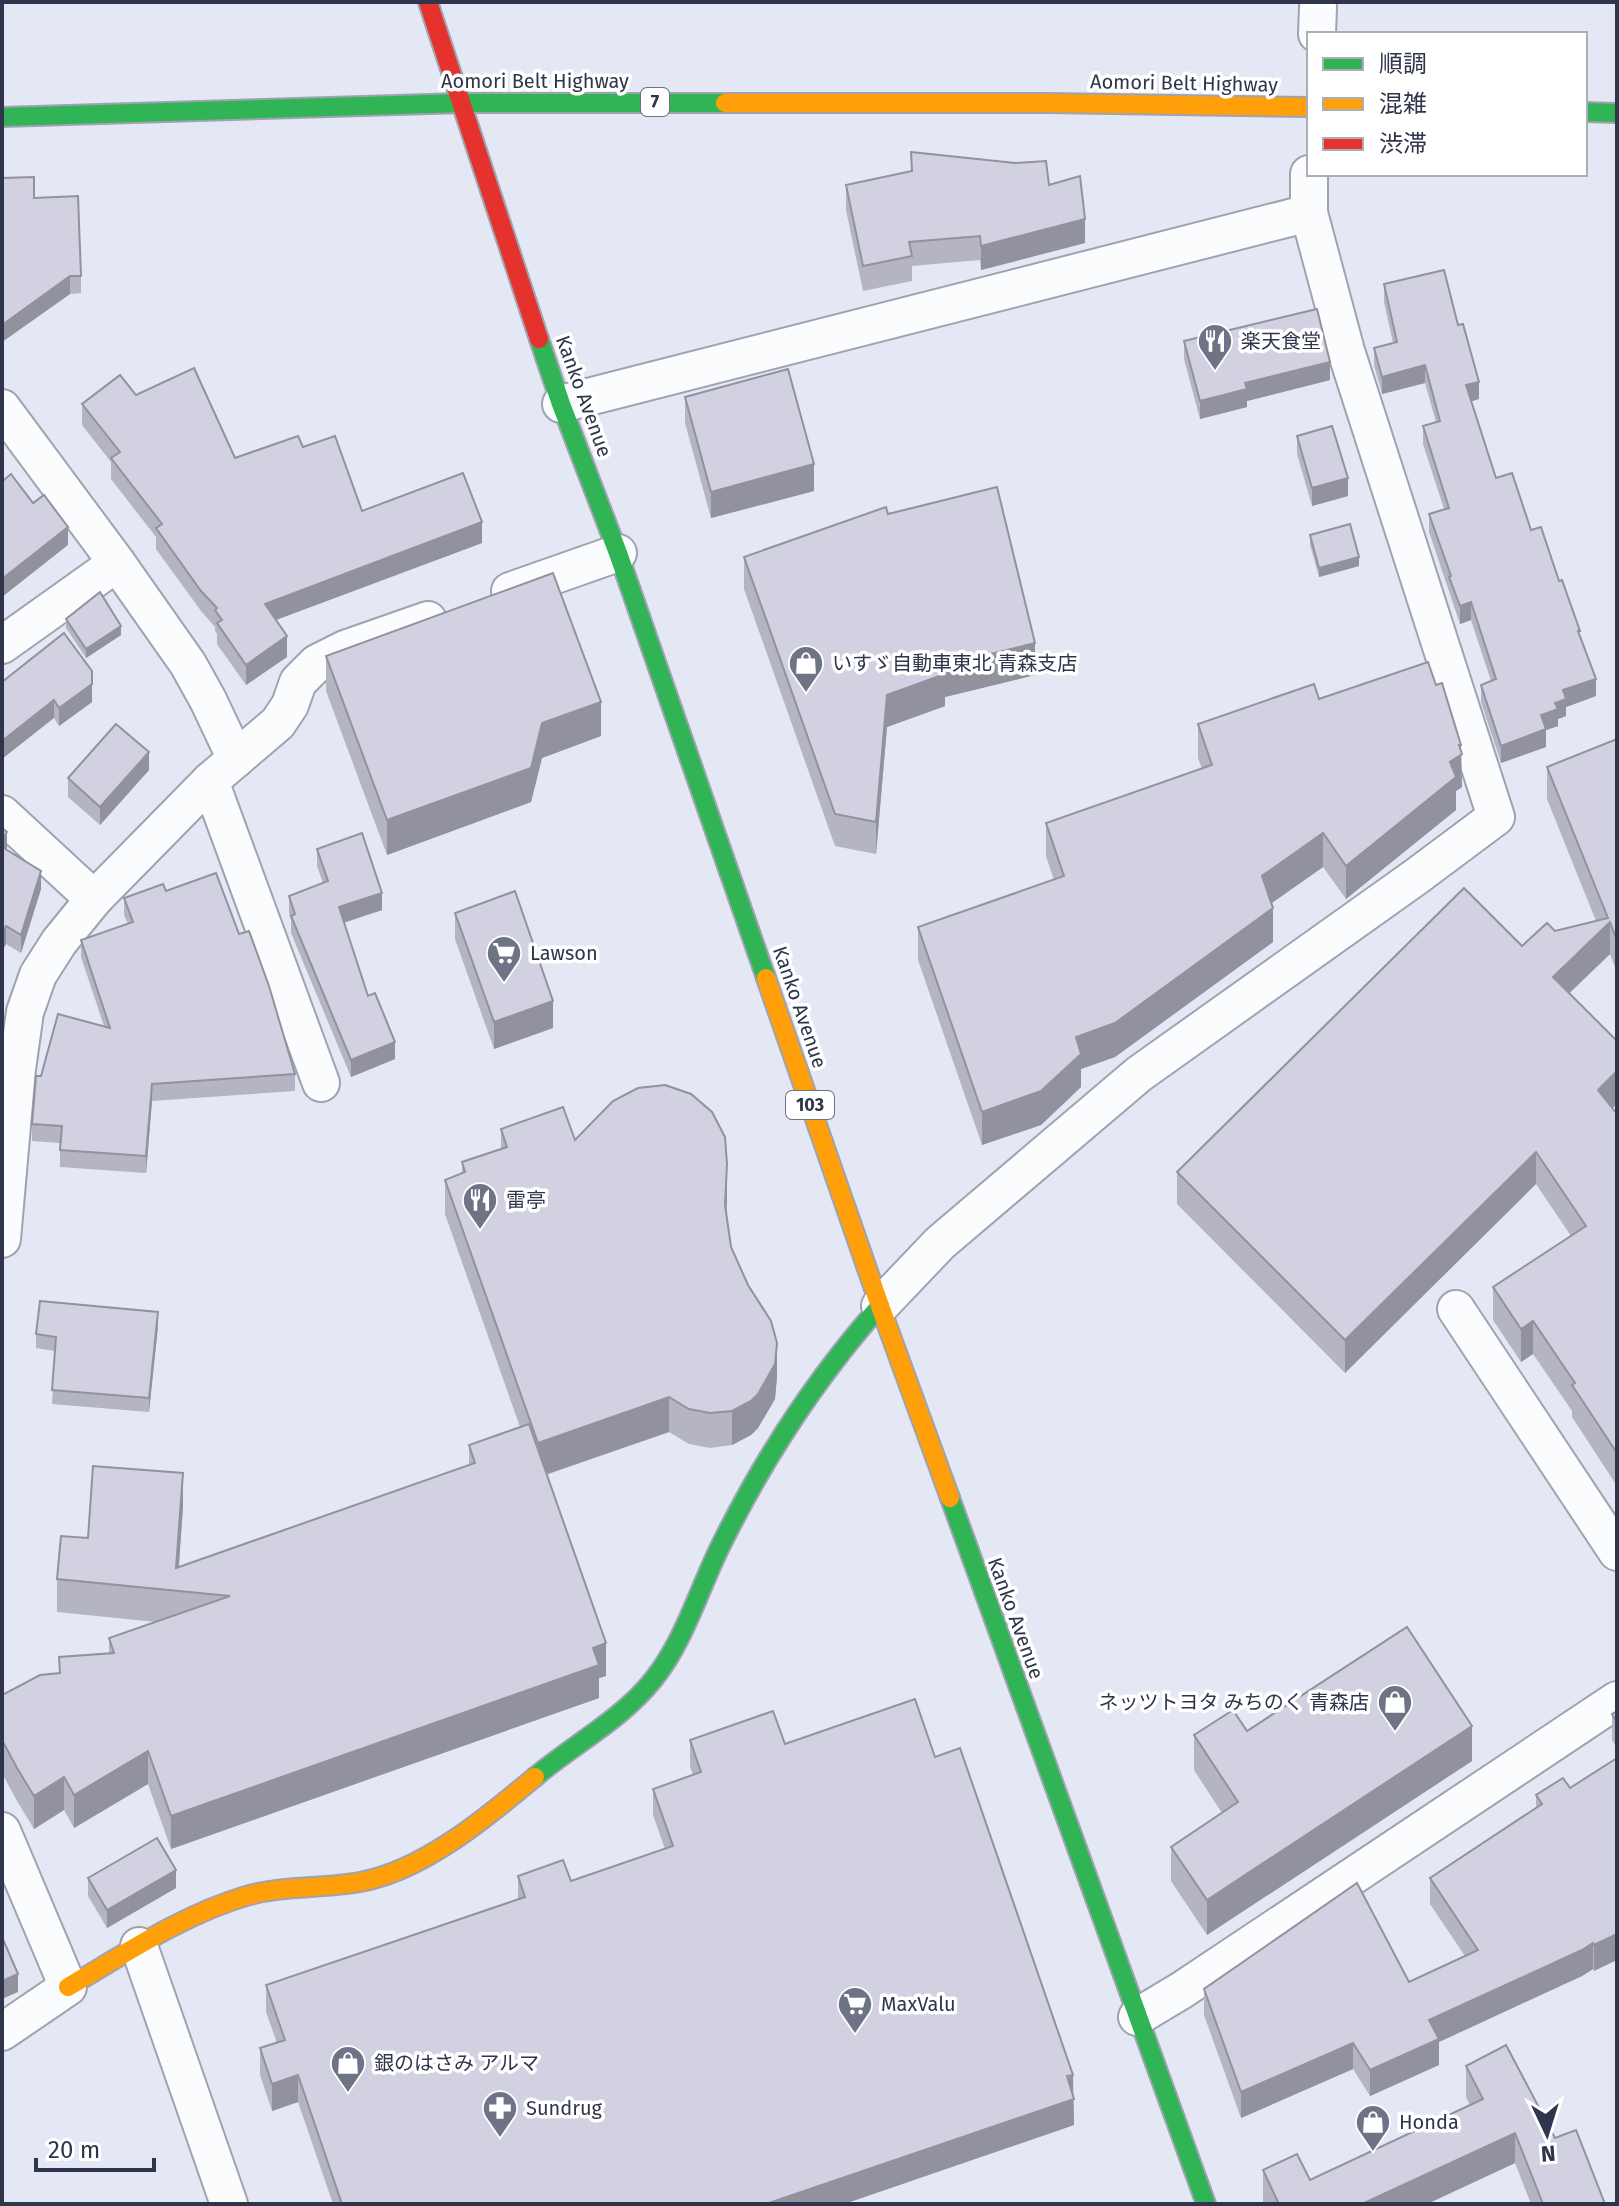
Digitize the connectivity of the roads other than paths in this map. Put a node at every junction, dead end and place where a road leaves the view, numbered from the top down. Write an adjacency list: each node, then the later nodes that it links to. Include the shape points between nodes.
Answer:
1 (428, 2): 2 (main road, Kanko Avenue / 103)
2 (463, 103): 3 (main road, Aomori Belt Highway / 7); 6 (main road, Aomori Belt Highway / 7); 9 (main road, Kanko Avenue / 103)
3 (1307, 107)
4 (1587, 112): 5 (main road)
5 (1617, 113)
6 (2, 117)
7 (1309, 176): 8 (street)
8 (1309, 213): 9 (street); 20 (street, via 1356,382 1496,817 1139,1074 940,1243)
9 (561, 404): 11 (main road, Kanko Avenue / 103)
10 (2, 408): 12 (street)
11 (618, 553): 14 (street, via 317,663 298,682 278,723); 20 (main road, Kanko Avenue / 103)
12 (117, 563): 13 (street); 14 (street, via 208,700)
13 (2, 645)
14 (223, 770): 16 (street); 17 (street)
15 (2, 814): 16 (street)
16 (94, 899): 18 (street, via 38,975 25,1012)
17 (321, 1083)
18 (2, 1228): 19 (street)
19 (2, 1239)
20 (880, 1306): 25 (main road, via 836,1358 777,1448 732,1522 674,1648 640,1696 476,1825 398,1869 349,1884 276,1888 240,1897); 27 (main road, Kanko Avenue / 103)
21 (1456, 1309): 22 (street)
22 (1617, 1552)
23 (1617, 1700): 27 (street)
24 (2, 1831): 26 (street)
25 (139, 1946): 26 (main road); 29 (street)
26 (68, 1987): 28 (street)
27 (1137, 2017): 30 (main road, Kanko Avenue / 103)
28 (2, 2032)
29 (229, 2204)
30 (1206, 2204)

